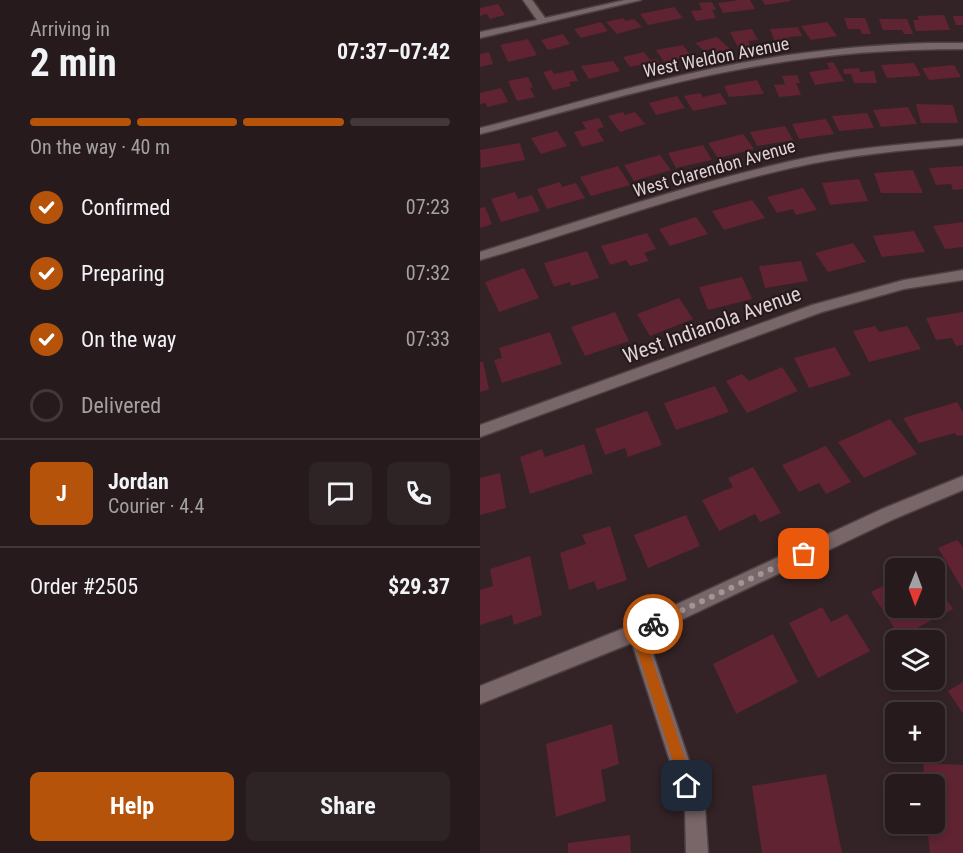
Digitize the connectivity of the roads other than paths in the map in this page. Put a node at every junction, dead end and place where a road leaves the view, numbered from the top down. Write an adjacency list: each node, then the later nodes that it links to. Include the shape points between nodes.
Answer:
1 (527, 0): 3 (street)
2 (637, 0): 3 (street)
3 (542, 20): 4 (street)
4 (480, 35)
5 (963, 46): 6 (street, West Weldon Avenue, via 830,53 756,63 608,96)
6 (480, 131)
7 (963, 142): 8 (street, West Clarendon Avenue, via 793,164)
8 (480, 256)
9 (963, 275): 10 (street, West Indianola Avenue, via 871,292 793,316)
10 (480, 431)
11 (963, 483): 12 (street)
12 (637, 632): 13 (street); 14 (street, via 694,808)
13 (480, 695)
14 (697, 853)

